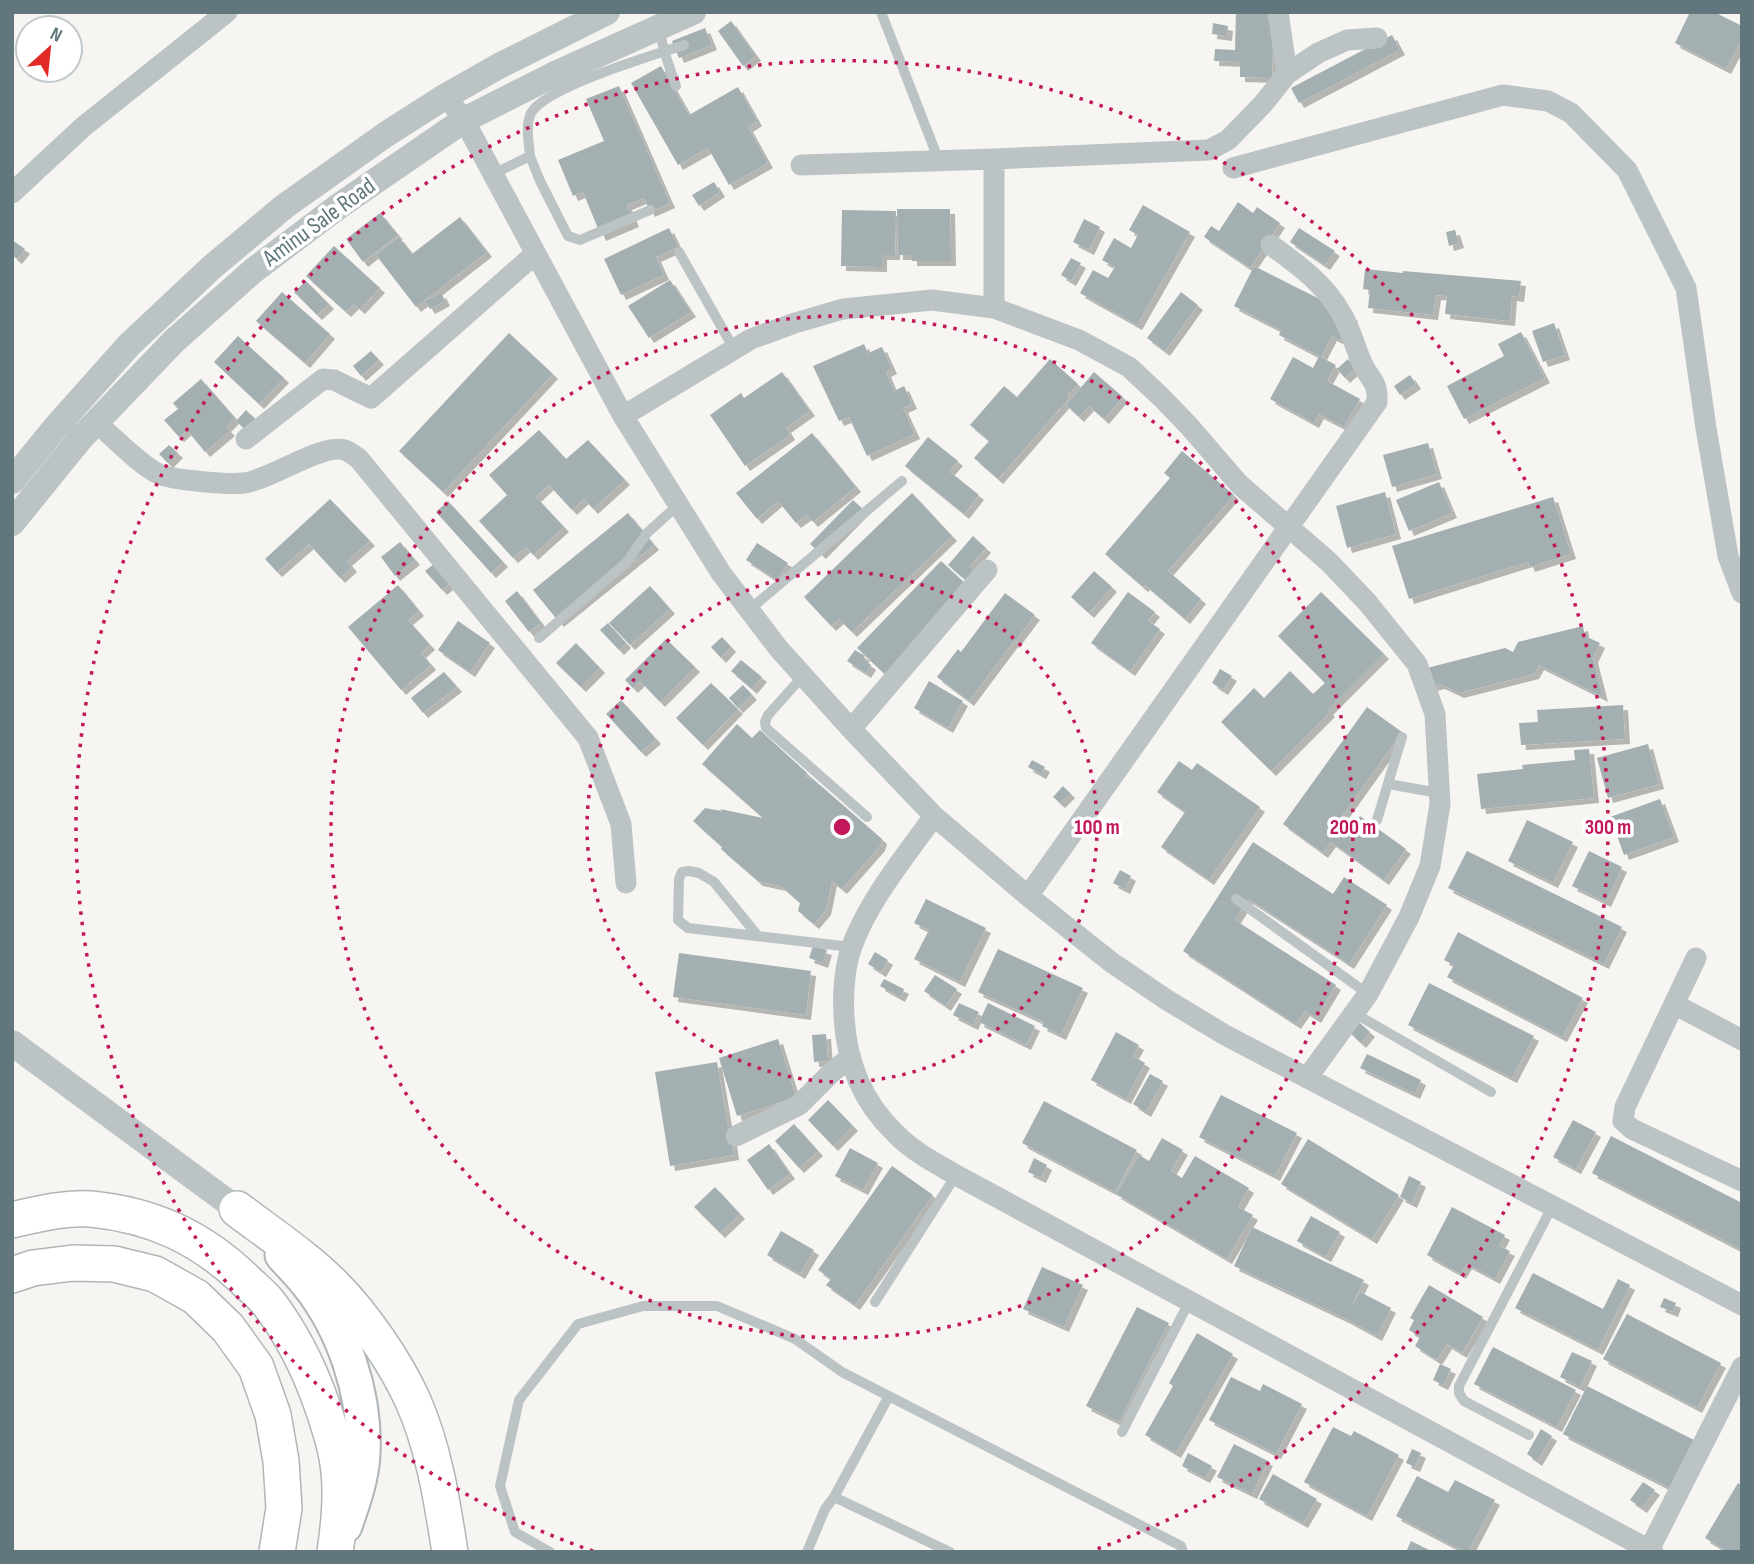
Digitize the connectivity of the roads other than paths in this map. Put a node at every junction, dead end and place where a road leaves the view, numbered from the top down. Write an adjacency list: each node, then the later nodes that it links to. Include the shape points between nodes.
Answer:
1 (227, 12): 19 (street, via 83,127)
2 (607, 12): 11 (street, Aminu Sale Road)
3 (693, 12): 7 (street, Aminu Sale Road)
4 (881, 12): 15 (lane)
5 (1278, 12): 9 (street)
6 (1377, 38): 9 (street, via 1347,40)
7 (662, 39): 8 (lane); 10 (lane); 12 (street, Aminu Sale Road, via 557,73); 13 (lane, via 549,97 532,113 527,130)
8 (684, 45)
9 (1287, 74): 14 (street, via 1228,140 1209,150)
10 (676, 86)
11 (446, 96): 12 (street); 29 (street, Aminu Sale Road, via 285,205 212,267 129,345)
12 (464, 120): 18 (street); 27 (street, Aminu Sale Road, via 254,270 174,341)
13 (530, 156): 18 (lane); 20 (lane, via 568,236 580,240)
14 (994, 159): 15 (street); 24 (street)
15 (939, 161): 16 (street)
16 (801, 165)
17 (1233, 168): 35 (street, via 1503,95 1548,101 1571,113 1627,170 1686,288 1728,556)
18 (493, 174): 23 (street)
19 (12, 193)
20 (650, 209)
21 (1271, 245): 33 (street, via 1328,293 1378,388 1377,402)
22 (679, 253): 25 (lane)
23 (536, 254): 26 (street); 28 (street, via 371,398 323,379)
24 (994, 308): 25 (street, via 932,300 843,309 751,339); 33 (street, via 1079,340 1129,368 1189,426 1238,484)
25 (734, 349): 26 (street)
26 (623, 416): 31 (street)
27 (97, 423): 32 (street, Aminu Sale Road); 46 (street, via 160,474 194,481 243,484 333,449 346,450 359,459 588,738 621,824)
28 (246, 439)
29 (12, 481)
30 (902, 481): 36 (lane)
31 (678, 505): 36 (street); 37 (lane, via 647,533 628,562)
32 (12, 523)
33 (1287, 527): 42 (street, via 1367,602 1417,664 1435,713); 47 (street)
34 (987, 570): 39 (street)
35 (1742, 593)
36 (749, 610): 38 (street)
37 (539, 638)
38 (803, 676): 39 (street); 44 (lane, via 768,715 766,728)
39 (851, 729): 43 (street)
40 (1402, 737): 41 (lane)
41 (1388, 784): 42 (lane); 45 (lane)
42 (1439, 793): 52 (street, via 1430,866)
43 (934, 816): 47 (street); 50 (street, via 877,896)
44 (867, 817)
45 (1377, 820)
46 (625, 883)
47 (1028, 896): 58 (street, via 1167,1000)
48 (1236, 899): 52 (lane)
49 (758, 936): 49 (lane, via 714,881 699,873 682,872 678,920 682,925); 50 (lane)
50 (851, 947): 57 (street, via 843,1011)
51 (1696, 958): 53 (street)
52 (1368, 994): 54 (street)
53 (1674, 1004): 55 (street); 62 (street, via 1625,1107 1623,1121)
54 (1354, 1013): 58 (street); 59 (lane)
55 (1742, 1040)
56 (12, 1043): 64 (street)
57 (849, 1058): 60 (street, via 799,1105); 61 (street, via 873,1109 895,1134)
58 (1307, 1078): 63 (street)
59 (1491, 1092)
60 (736, 1136)
61 (956, 1175): 67 (lane); 68 (street)
62 (1742, 1181)
63 (1552, 1207): 69 (street); 73 (lane, via 1459,1386 1464,1401)
64 (237, 1209): 77 (main road, via 308,1284 351,1363 361,1406 363,1455 355,1499); 78 (highway, via 334,1286 390,1360 413,1401 430,1450)
65 (12, 1220): 77 (highway, via 89,1209 164,1225 202,1244 266,1301 311,1375 328,1424 339,1470 341,1513)
66 (12, 1275): 76 (highway, via 73,1263 114,1264 155,1274 196,1297 229,1328 256,1367 273,1415 284,1508)
67 (876, 1302)
68 (1189, 1302): 72 (lane); 75 (street)
69 (1742, 1305)
70 (1742, 1367): 75 (street)
71 (889, 1396): 74 (lane); 79 (lane, via 842,1372 795,1339 717,1306 643,1306 578,1324 519,1400 500,1486 515,1532); 82 (lane, via 1181,1546)
72 (1122, 1432)
73 (1529, 1435)
74 (834, 1497): 80 (lane); 81 (lane)
75 (1650, 1551)
76 (277, 1552)
77 (335, 1552)
78 (450, 1552)
79 (550, 1552)
80 (807, 1552)
81 (950, 1552)
82 (1183, 1552)

